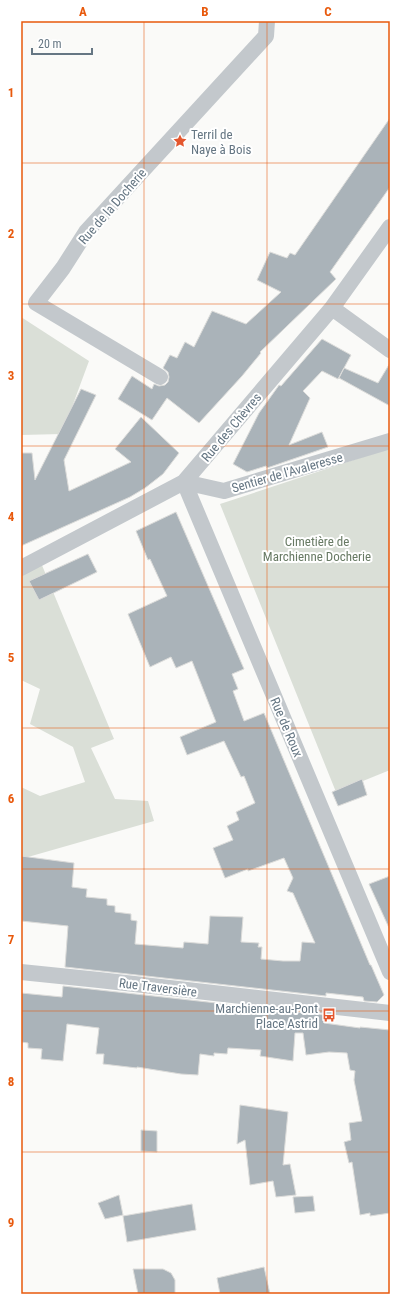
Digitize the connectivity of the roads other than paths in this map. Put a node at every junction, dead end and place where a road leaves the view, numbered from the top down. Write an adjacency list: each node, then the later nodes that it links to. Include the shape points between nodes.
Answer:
1 (267, 21): 5 (street, Rue de la Docherie, via 266,36 86,232 63,268 36,302)
2 (390, 227): 3 (street, Rue des Chèvres)
3 (332, 308): 4 (street); 7 (street, Rue des Chèvres)
4 (390, 350)
5 (160, 377)
6 (390, 441): 7 (street, Sentier de l'Avaleresse, via 224,490)
7 (184, 482): 8 (street, Rue des Chèvres); 10 (street, Rue de Roux)
8 (21, 568)
9 (21, 972): 11 (street, Rue Traversière)
10 (390, 972)
11 (390, 1013)

